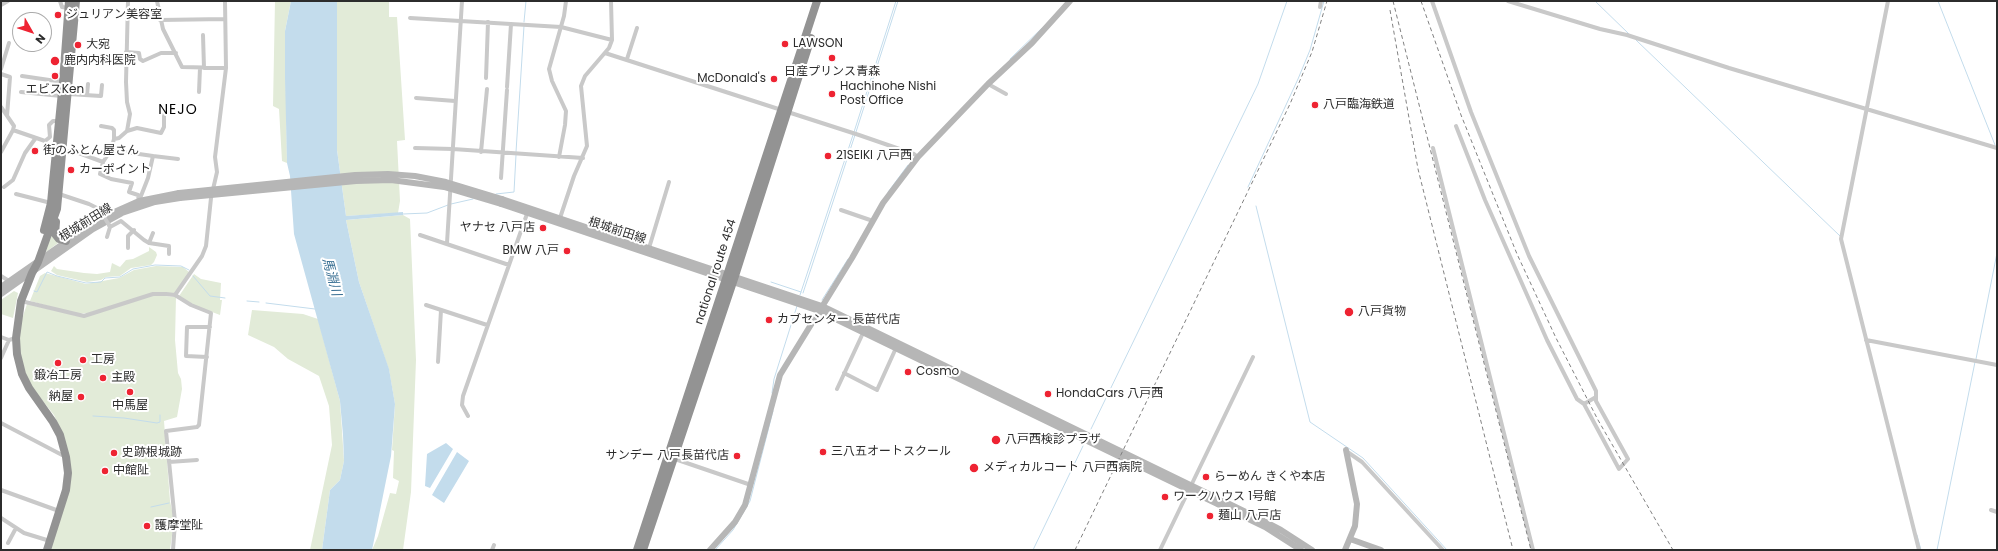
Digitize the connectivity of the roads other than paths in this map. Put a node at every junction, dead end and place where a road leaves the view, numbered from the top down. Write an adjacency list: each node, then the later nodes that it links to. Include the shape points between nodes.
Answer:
1 (8, 1): 16 (street)
2 (60, 1): 17 (street, via 62,7)
3 (128, 1): 30 (street)
4 (157, 1): 21 (street)
5 (225, 1): 20 (street)
6 (462, 1): 22 (street)
7 (566, 1): 25 (street)
8 (611, 1): 28 (street)
9 (817, 1): 54 (highway, national route 454)
10 (823, 1): 54 (highway, national route 454)
11 (1070, 1): 42 (street, via 1032,43)
12 (1321, 1): 18 (street)
13 (1432, 1): 127 (street, via 1471,112 1503,192 1530,256 1596,391)
14 (1508, 1): 53 (street)
15 (1888, 1): 53 (street)
16 (1, 5)
17 (72, 5): 40 (highway); 48 (highway)
18 (1320, 7)
19 (410, 18): 22 (street)
20 (225, 19): 21 (street); 35 (street)
21 (160, 20): 31 (street)
22 (461, 20): 23 (street); 51 (street)
23 (488, 22): 24 (street); 39 (street)
24 (511, 24): 25 (street); 72 (street)
25 (561, 27): 28 (street); 74 (street, via 549,69 566,111)
26 (637, 28): 33 (street)
27 (203, 35): 34 (street)
28 (612, 40): 32 (street)
29 (9, 43): 36 (street)
30 (126, 52): 31 (street, via 139,53 140,59 143,60 161,53); 61 (street, via 126,95 130,114)
31 (176, 53): 34 (street, via 182,67)
32 (605, 53): 33 (street); 76 (street, via 585,76 581,86 587,140)
33 (627, 59): 54 (street)
34 (202, 68): 35 (street); 46 (street)
35 (226, 68): 108 (street, via 215,157 217,172 211,198 206,246)
36 (1, 69)
37 (1, 74): 56 (street, via 10,77)
38 (22, 76): 40 (street)
39 (486, 78)
40 (63, 82): 48 (highway)
41 (88, 84): 49 (street)
42 (988, 84): 47 (street); 75 (street)
43 (102, 85): 49 (street, via 101,96)
44 (487, 89): 71 (street)
45 (21, 92): 48 (street)
46 (199, 92)
47 (1006, 94)
48 (65, 95): 49 (street); 57 (highway)
49 (87, 95)
50 (416, 98): 51 (street)
51 (455, 101): 67 (street)
52 (1, 107): 56 (street)
53 (1866, 109): 66 (street); 118 (street, via 1840,239)
54 (784, 110): 75 (street); 104 (highway, national route 454)
55 (164, 112): 61 (street, via 164,127 160,133 137,128)
56 (7, 116): 60 (street, via 14,126)
57 (62, 120): 62 (street, via 49,125 50,137 45,141); 69 (highway); 85 (highway)
58 (101, 126): 63 (street, via 114,130)
59 (1456, 126): 128 (street, via 1485,200 1548,340 1577,399)
60 (13, 130): 62 (street); 70 (street)
61 (127, 131): 63 (street)
62 (35, 139): 81 (street, via 13,180)
63 (114, 139): 68 (street)
64 (415, 148): 67 (street)
65 (1433, 148): 160 (street)
66 (1997, 148)
67 (453, 149): 71 (street); 97 (street)
68 (111, 150): 73 (street); 78 (street)
69 (63, 151): 78 (street, via 76,152); 83 (highway)
70 (1, 152)
71 (482, 152): 72 (street)
72 (503, 153): 74 (street); 79 (street)
73 (153, 156): 77 (street); 84 (street)
74 (559, 157): 76 (street)
75 (918, 157): 89 (street, via 895,186)
76 (583, 158): 88 (street)
77 (178, 159)
78 (103, 162): 84 (street, via 100,174 132,183 129,192 138,195)
79 (501, 178)
80 (669, 182): 99 (street)
81 (4, 187)
82 (16, 194): 85 (street)
83 (59, 194): 85 (highway); 90 (street, bridge, via 99,209)
84 (140, 204): 87 (street, 根城前田線, bridge, via 180,195 356,180 391,180 444,187); 95 (street, 根城前田線, via 112,213); 102 (street, 根城前田線, via 93,229)
85 (54, 206): 95 (highway, via 55,234); 102 (highway)
86 (841, 210): 89 (street)
87 (528, 211): 88 (street, 根城前田線); 101 (street); 104 (street, 根城前田線)
88 (560, 218): 99 (street, 根城前田線)
89 (873, 221): 111 (street)
90 (110, 226): 91 (street, via 121,220); 94 (street)
91 (134, 230): 96 (street); 98 (street, via 128,236)
92 (153, 233): 96 (street)
93 (420, 235): 97 (street)
94 (107, 237)
95 (66, 242): 102 (street, 根城前田線)
96 (149, 243): 100 (street, via 169,246)
97 (447, 244): 101 (street)
98 (128, 248)
99 (649, 248): 104 (street, 根城前田線)
100 (168, 254)
101 (509, 265): 113 (street)
102 (34, 267): 105 (street); 107 (street); 109 (highway)
103 (1, 276): 105 (street)
104 (730, 277): 111 (street); 133 (highway, national route 454)
105 (9, 281): 106 (street)
106 (1, 287)
107 (1, 294)
108 (175, 295): 109 (street, via 153,294 84,316); 114 (street, via 211,313)
109 (21, 301): 117 (highway)
110 (426, 305): 112 (street)
111 (821, 308): 115 (street); 136 (street, via 780,375); 137 (street)
112 (441, 310): 113 (street); 123 (street)
113 (488, 325): 129 (street, via 463,396 462,404)
114 (210, 327): 120 (street); 120 (street, via 187,327 186,356)
115 (863, 333): 119 (street); 125 (street)
116 (1, 337): 117 (street)
117 (12, 339): 122 (street); 132 (highway, via 22,374 60,435)
118 (1866, 340): 124 (street); 161 (street)
119 (896, 348): 125 (street, via 876,390); 137 (street)
120 (207, 357): 135 (street, via 199,425 166,431)
121 (1253, 357): 137 (street)
122 (1, 358)
123 (438, 362)
124 (1997, 365)
125 (844, 373): 126 (street)
126 (837, 389)
127 (1596, 396): 128 (street); 128 (street, via 1596,401 1628,459 1619,469)
128 (1584, 404)
129 (468, 416)
130 (1, 423): 132 (street)
131 (1346, 450): 144 (street, via 1357,504 1355,526); 159 (street, via 1362,462)
132 (66, 457): 140 (highway, via 66,490)
133 (671, 458): 136 (street); 151 (highway, national route 454); 152 (highway, national route 454)
134 (197, 460): 135 (street)
135 (169, 462): 149 (street, via 175,522)
136 (752, 485): 153 (street, via 742,511)
137 (1190, 488): 154 (street); 155 (street, via 1265,527); 156 (street, via 1274,526)
138 (1, 490): 140 (street)
139 (1991, 510): 141 (street)
140 (59, 511): 145 (highway)
141 (1997, 512)
142 (1, 518): 143 (street)
143 (16, 528): 145 (street); 146 (street)
144 (1350, 539): 157 (street); 158 (street)
145 (50, 541): 148 (highway)
146 (8, 543)
147 (494, 545): 150 (street)
148 (47, 550)
149 (173, 550)
150 (492, 550)
151 (637, 550)
152 (643, 550)
153 (710, 550)
154 (1160, 550)
155 (1301, 550)
156 (1312, 550)
157 (1345, 550)
158 (1381, 550)
159 (1443, 550)
160 (1533, 550)
161 (1919, 550)

